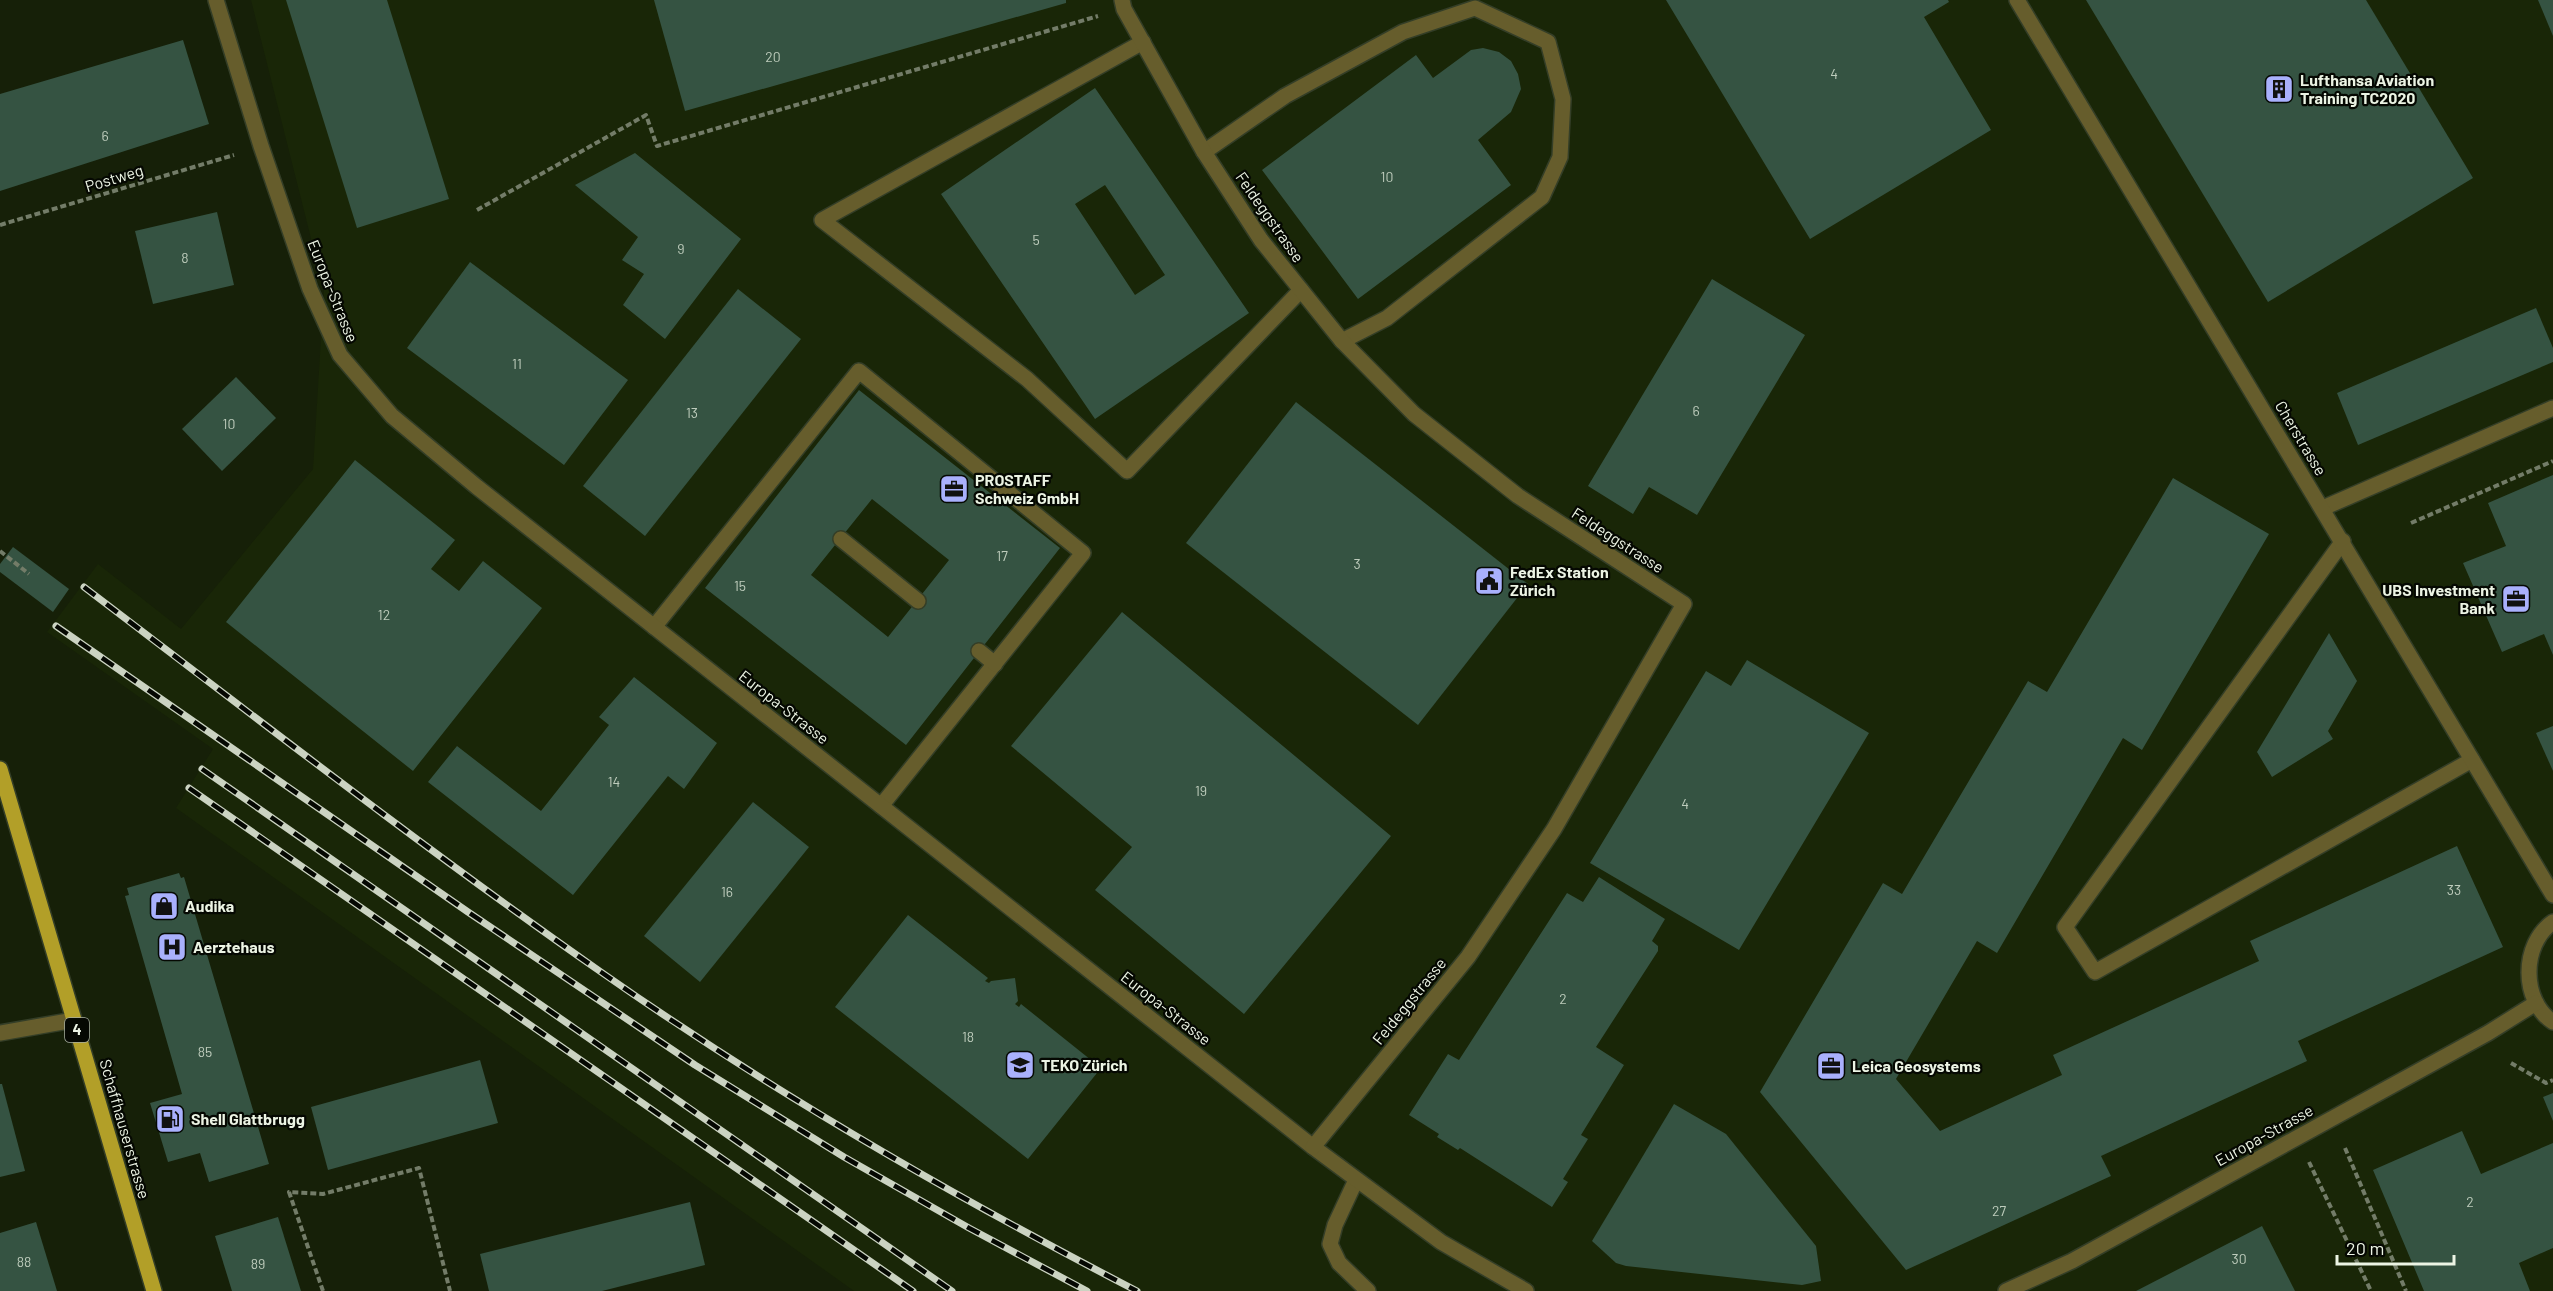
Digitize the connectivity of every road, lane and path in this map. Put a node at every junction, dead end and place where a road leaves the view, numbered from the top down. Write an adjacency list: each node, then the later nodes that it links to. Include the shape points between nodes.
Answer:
1 (216, 0): 20 (street, Europa-Strasse, via 310,289 340,355 392,416)
2 (2017, 0): 13 (street, Cherstrasse)
3 (1123, 4): 4 (street, Feldeggstrasse); 7 (path, via 657,146 646,115)
4 (1143, 42): 5 (street, Feldeggstrasse); 9 (street, via 822,220 1028,379 1127,471)
5 (1204, 152): 9 (street, Feldeggstrasse, via 1261,240); 10 (street, via 1285,96 1403,32 1475,8 1548,42 1563,99 1560,157 1542,197 1387,318)
6 (235, 155): 8 (path, Postweg)
7 (477, 210)
8 (0, 225)
9 (1301, 290): 10 (street, Feldeggstrasse)
10 (1342, 341): 35 (street, Feldeggstrasse, via 1414,414 1518,496 1684,604 1554,829 1468,957)
11 (2553, 408): 13 (street)
12 (2553, 461): 14 (path)
13 (2323, 508): 16 (street, Cherstrasse)
14 (2411, 523)
15 (841, 539): 19 (street)
16 (2343, 541): 23 (street, Cherstrasse); 23 (street, via 2065,927 2095,972)
17 (0, 551): 18 (path)
18 (29, 574)
19 (918, 600)
20 (654, 627): 22 (street, via 775,487 859,371 1083,553); 25 (street, Europa-Strasse)
21 (979, 651): 22 (street)
22 (995, 664): 25 (street)
23 (2472, 760): 26 (street, Cherstrasse)
24 (0, 769): 29 (main road, Schaffhauserstrasse / 4)
25 (881, 806): 35 (street, Europa-Strasse)
26 (2553, 895)
27 (2553, 922): 28 (street, via 2536,943 2529,963 2529,983)
28 (2536, 1003): 30 (street); 34 (street, Europa-Strasse)
29 (74, 1020): 31 (street); 38 (main road, Schaffhauserstrasse / 4)
30 (2553, 1022)
31 (0, 1033)
32 (2511, 1063): 33 (path, via 2546,1083)
33 (2553, 1080)
34 (2297, 1137): 43 (street, Europa-Strasse, via 2072,1261); 44 (path)
35 (1313, 1147): 37 (street, Europa-Strasse)
36 (2345, 1148): 45 (path)
37 (1356, 1180): 41 (street, via 1330,1244 1339,1263); 42 (street, Europa-Strasse, via 1441,1242)
38 (154, 1291)
39 (323, 1291): 40 (path, via 289,1192 323,1194 419,1168)
40 (450, 1291)
41 (1368, 1291)
42 (1526, 1291)
43 (2006, 1291)
44 (2371, 1291)
45 (2406, 1291)

